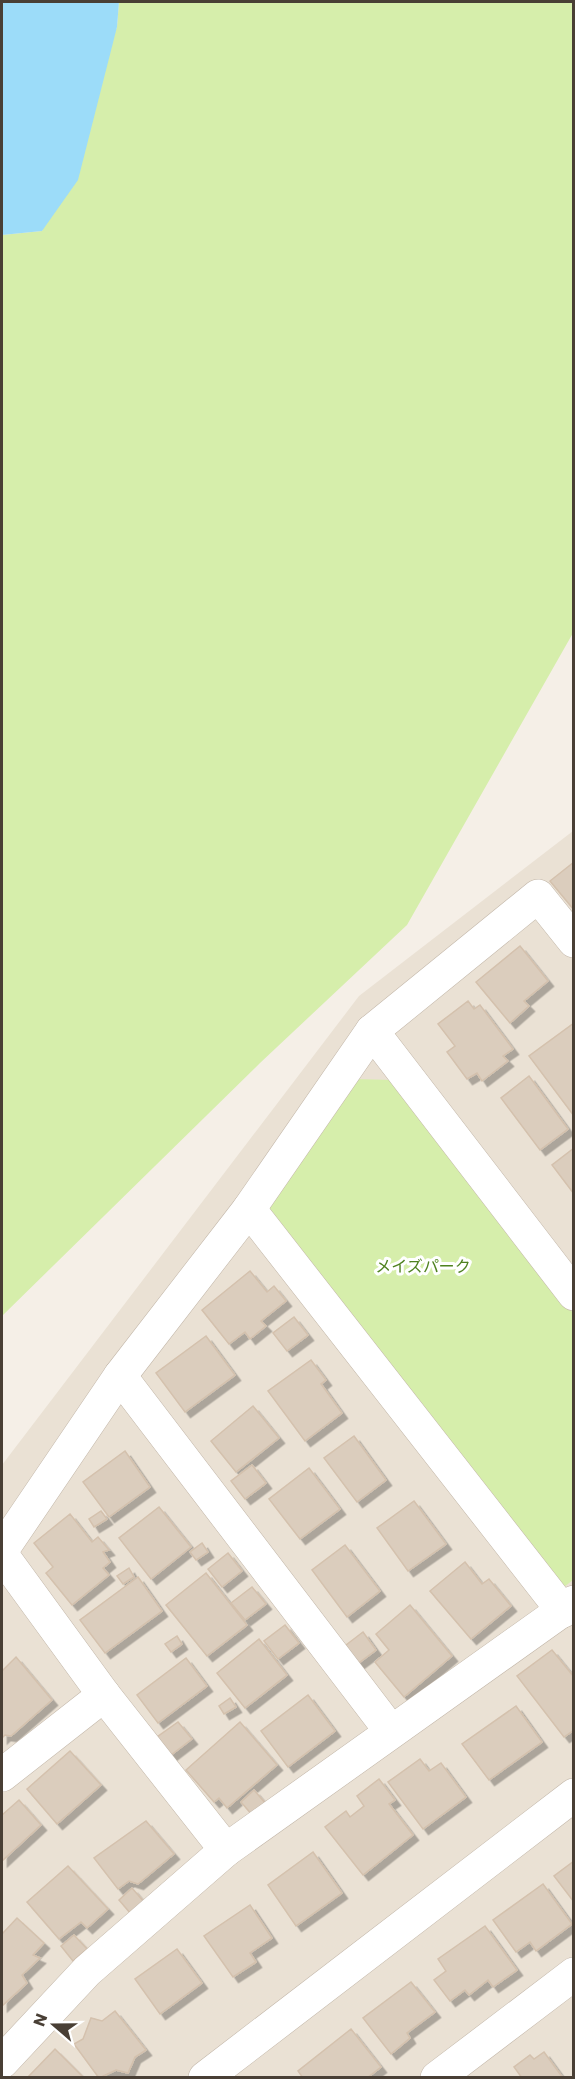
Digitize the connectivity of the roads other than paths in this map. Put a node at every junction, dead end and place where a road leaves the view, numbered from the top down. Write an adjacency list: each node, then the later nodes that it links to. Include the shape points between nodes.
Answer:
1 (573, 941): 2 (street, via 538,896)
2 (372, 1031): 3 (street); 4 (street)
3 (249, 1209): 5 (street); 8 (street)
4 (573, 1294)
5 (120, 1376): 6 (street); 10 (street)
6 (2, 1550)
7 (2, 1555): 9 (street)
8 (568, 1606): 10 (street)
9 (104, 1695): 11 (street); 13 (street)
10 (390, 1730): 13 (street)
11 (2, 1775)
12 (573, 1795): 16 (street)
13 (226, 1850): 15 (street, via 87,1971)
14 (573, 1974): 17 (street)
15 (2, 2062)
16 (205, 2078)
17 (437, 2078)

